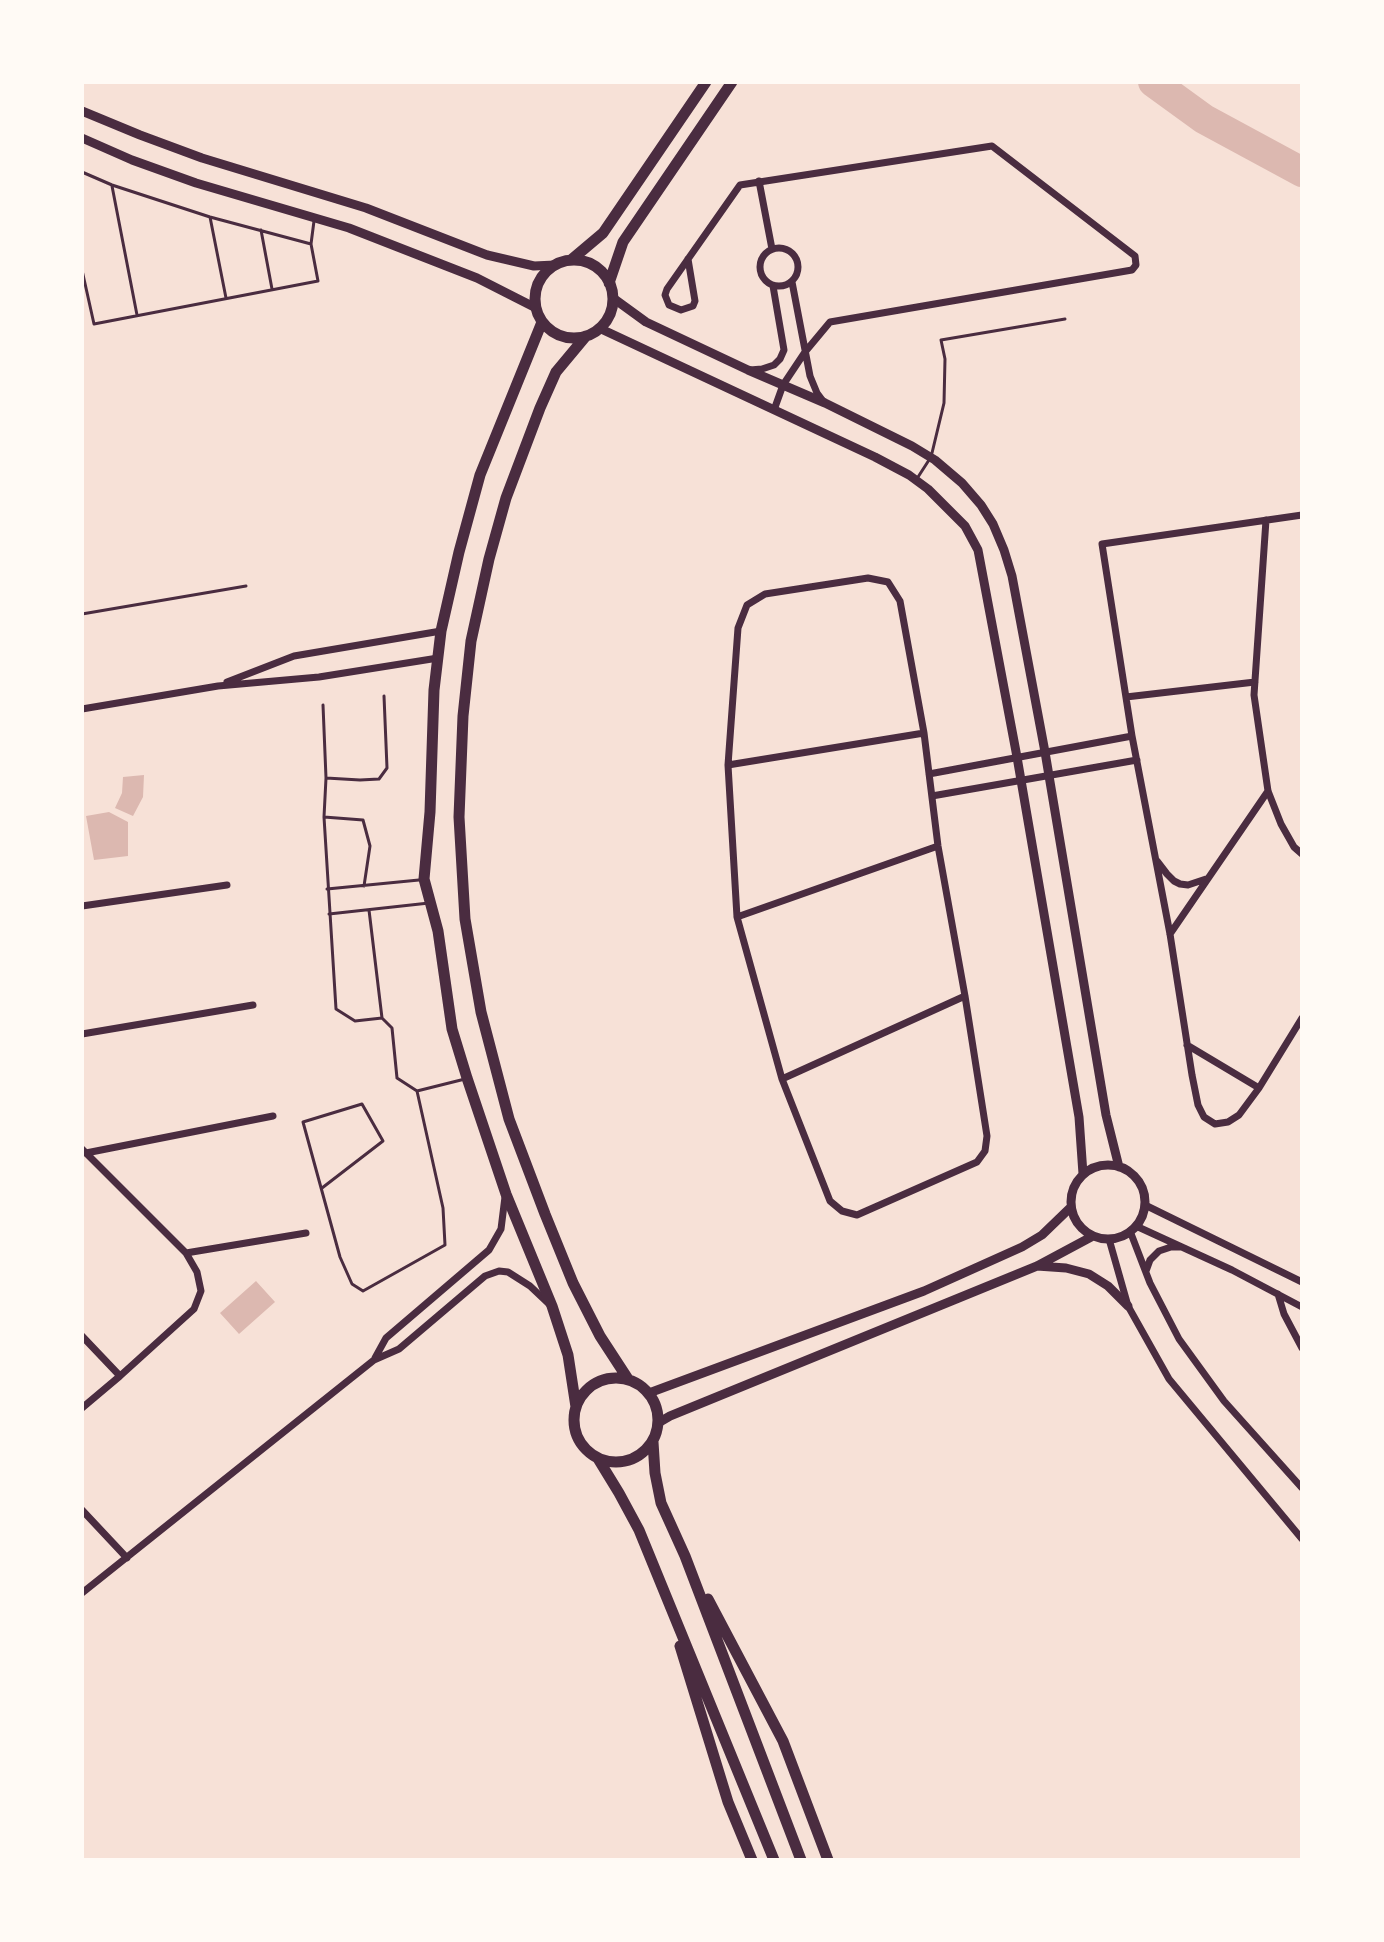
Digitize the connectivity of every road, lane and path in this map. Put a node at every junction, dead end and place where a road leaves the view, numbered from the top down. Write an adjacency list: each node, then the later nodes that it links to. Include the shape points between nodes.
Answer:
1 (706, 82): 14 (main road, via 603,233)
2 (732, 82): 18 (main road, via 623,242)
3 (82, 111): 15 (street, via 202,158 366,208 487,255 534,266)
4 (82, 138): 9 (street, via 196,183)
5 (82, 172): 7 (lane)
6 (759, 181): 12 (street); 13 (street, via 740,185); 29 (street, via 992,146 1135,256 1132,270 830,322)
7 (112, 185): 8 (lane); 24 (lane)
8 (210, 217): 10 (lane); 21 (lane)
9 (314, 218): 11 (lane); 23 (street, via 477,278)
10 (261, 230): 11 (lane); 20 (lane)
11 (311, 244): 20 (lane, via 318,281)
12 (772, 249): 17 (street, via 785,249 796,257 798,271); 19 (street, via 759,268)
13 (688, 259): 13 (street, via 665,295 669,305 681,310 695,301)
14 (571, 260): 15 (main road); 18 (main road, via 594,266)
15 (555, 265): 23 (main road, via 538,283)
16 (82, 270): 24 (lane, via 94,324)
17 (792, 282): 19 (street); 29 (street)
18 (609, 283): 22 (main road)
19 (773, 286): 30 (street, via 784,350 774,365)
20 (272, 289): 21 (lane)
21 (226, 298): 24 (lane)
22 (613, 298): 27 (main road); 30 (street, via 646,322)
23 (536, 308): 26 (main road)
24 (137, 315)
25 (1065, 319): 34 (lane, via 941,340 944,403)
26 (542, 322): 28 (main road, via 562,336); 40 (main road, via 480,475)
27 (599, 328): 28 (main road); 33 (street)
28 (586, 336): 114 (main road, via 556,372 540,408 489,559 463,716 459,817 465,919 481,1012 509,1119 573,1283)
29 (805, 352): 31 (street); 32 (street, via 814,386)
30 (748, 370): 31 (street)
31 (783, 385): 32 (street); 33 (street)
32 (825, 403): 34 (street)
33 (774, 410): 35 (street)
34 (930, 457): 35 (lane); 50 (street, via 981,505 1004,550)
35 (916, 481): 51 (street, via 965,526 978,550)
36 (1302, 515): 37 (street)
37 (1266, 520): 42 (street); 45 (street, via 1102,544)
38 (246, 586): 39 (path)
39 (82, 614)
40 (441, 631): 41 (main road); 43 (street, via 294,656)
41 (438, 658): 43 (street); 65 (main road)
42 (1255, 682): 45 (street); 58 (street)
43 (218, 686): 47 (street)
44 (384, 696): 56 (lane, via 387,768 379,779)
45 (1126, 697): 49 (street)
46 (323, 705): 56 (lane)
47 (82, 709)
48 (924, 733): 53 (street); 53 (street, via 900,601 888,582 868,578 765,594 747,605 738,628); 54 (street)
49 (1132, 736): 50 (street); 52 (street)
50 (1045, 752): 51 (street); 55 (street)
51 (1017, 757): 54 (street); 57 (street)
52 (1137, 760): 55 (street); 63 (street)
53 (728, 765): 73 (street)
54 (929, 774): 59 (street)
55 (1050, 776): 57 (street); 87 (street)
56 (326, 778): 60 (lane)
57 (1021, 781): 59 (street); 88 (street, via 1079,1117)
58 (1268, 791): 62 (street, via 1281,824); 64 (street)
59 (932, 796): 61 (street)
60 (324, 817): 67 (lane, via 363,820 370,846); 68 (lane)
61 (938, 846): 73 (street); 75 (street)
62 (1302, 854)
63 (1156, 859): 64 (street, via 1180,884); 74 (street)
64 (1208, 878): 74 (street)
65 (424, 879): 67 (lane); 69 (main road)
66 (227, 885): 70 (street)
67 (364, 886): 68 (lane)
68 (327, 889): 72 (lane)
69 (430, 903): 71 (lane); 81 (main road, via 452,1029)
70 (82, 906)
71 (369, 910): 72 (lane); 77 (lane)
72 (329, 914): 77 (lane, via 336,1009 355,1021)
73 (737, 917): 82 (street)
74 (1170, 934): 80 (street)
75 (965, 996): 82 (street); 82 (street, via 987,1136 977,1162 857,1215 842,1211 830,1201)
76 (253, 1005): 79 (street)
77 (382, 1018): 84 (lane, via 392,1028 397,1078)
78 (1302, 1018): 83 (street)
79 (82, 1034)
80 (1187, 1045): 83 (street); 83 (street, via 1198,1105 1215,1124 1239,1115)
81 (467, 1078): 84 (lane); 90 (main road)
82 (782, 1079)
83 (1259, 1088)
84 (417, 1091): 89 (lane, via 443,1208 445,1245 363,1291 352,1284 340,1257)
85 (273, 1116): 86 (street)
86 (84, 1151): 99 (street)
87 (1119, 1167): 88 (street, via 1094,1167); 91 (street, via 1138,1181)
88 (1083, 1174): 92 (street, via 1075,1184)
89 (322, 1188): 89 (lane, via 383,1141 362,1104 303,1122)
90 (506, 1194): 100 (street, via 501,1229); 107 (main road)
91 (1145, 1205): 93 (street); 97 (street)
92 (1071, 1207): 95 (street, via 1082,1229); 115 (street, via 1032,1241 924,1291)
93 (1133, 1229): 96 (street); 98 (street); 103 (street)
94 (306, 1233): 99 (street)
95 (1093, 1236): 96 (street); 102 (street)
96 (1109, 1239): 108 (street)
97 (1221, 1242): 101 (street); 105 (street)
98 (1184, 1248): 101 (street); 103 (street, via 1159,1251)
99 (186, 1253): 113 (street, via 201,1291 194,1309)
100 (482, 1258): 104 (street); 112 (street, via 386,1338)
101 (1212, 1261): 106 (street)
102 (1037, 1266): 108 (street, via 1089,1274); 118 (street)
103 (1146, 1271): 121 (street, via 1179,1339 1224,1401)
104 (492, 1273): 107 (street, via 508,1272); 112 (street, via 399,1349)
105 (1302, 1282)
106 (1278, 1294): 109 (street); 111 (street)
107 (552, 1306): 116 (main road, via 568,1355)
108 (1128, 1306): 123 (street, via 1169,1379)
109 (1302, 1307)
110 (82, 1336): 113 (street)
111 (1302, 1348)
112 (374, 1360): 125 (street)
113 (120, 1376): 117 (street)
114 (628, 1379): 115 (main road); 116 (main road, via 602,1380)
115 (649, 1393): 118 (main road)
116 (576, 1407): 120 (main road, via 575,1431)
117 (82, 1408)
118 (658, 1423): 119 (main road)
119 (653, 1442): 120 (main road, via 634,1458); 124 (main road, via 661,1503)
120 (597, 1457): 126 (main road)
121 (1302, 1488)
122 (82, 1510): 125 (street)
123 (1302, 1539)
124 (685, 1556): 130 (main road); 131 (main road, via 783,1741)
125 (127, 1558): 127 (street)
126 (656, 1569): 128 (main road, via 728,1802); 129 (main road)
127 (82, 1593)
128 (752, 1860)
129 (774, 1860)
130 (801, 1860)
131 (828, 1860)

